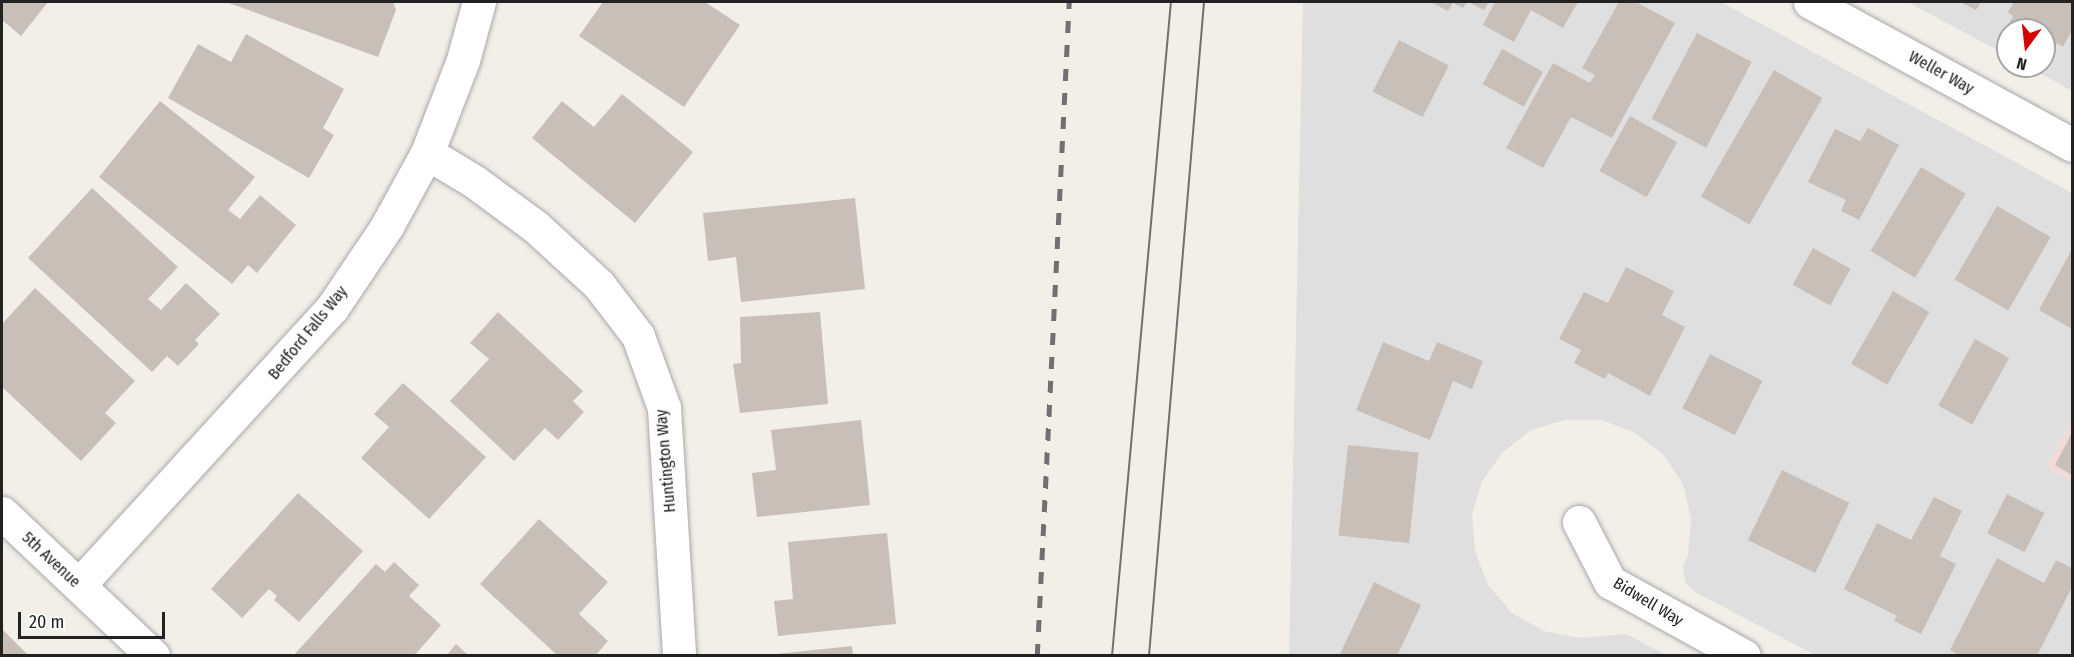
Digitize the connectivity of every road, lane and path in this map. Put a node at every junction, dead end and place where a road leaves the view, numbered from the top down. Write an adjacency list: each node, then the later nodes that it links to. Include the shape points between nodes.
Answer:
1 (479, 2): 4 (street, Bedford Falls Way, via 463,60)
2 (1810, 2): 3 (street, Weller Way)
3 (2073, 145)
4 (427, 153): 7 (street, Bedford Falls Way, via 387,226 332,308); 9 (street, Huntington Way, via 536,227 599,285 638,336 664,408)
5 (2, 513): 7 (street, 5th Avenue)
6 (1579, 522): 10 (street, Bidwell Way, via 1610,582)
7 (79, 585): 8 (street, 5th Avenue)
8 (153, 656)
9 (679, 656)
10 (1744, 656)

